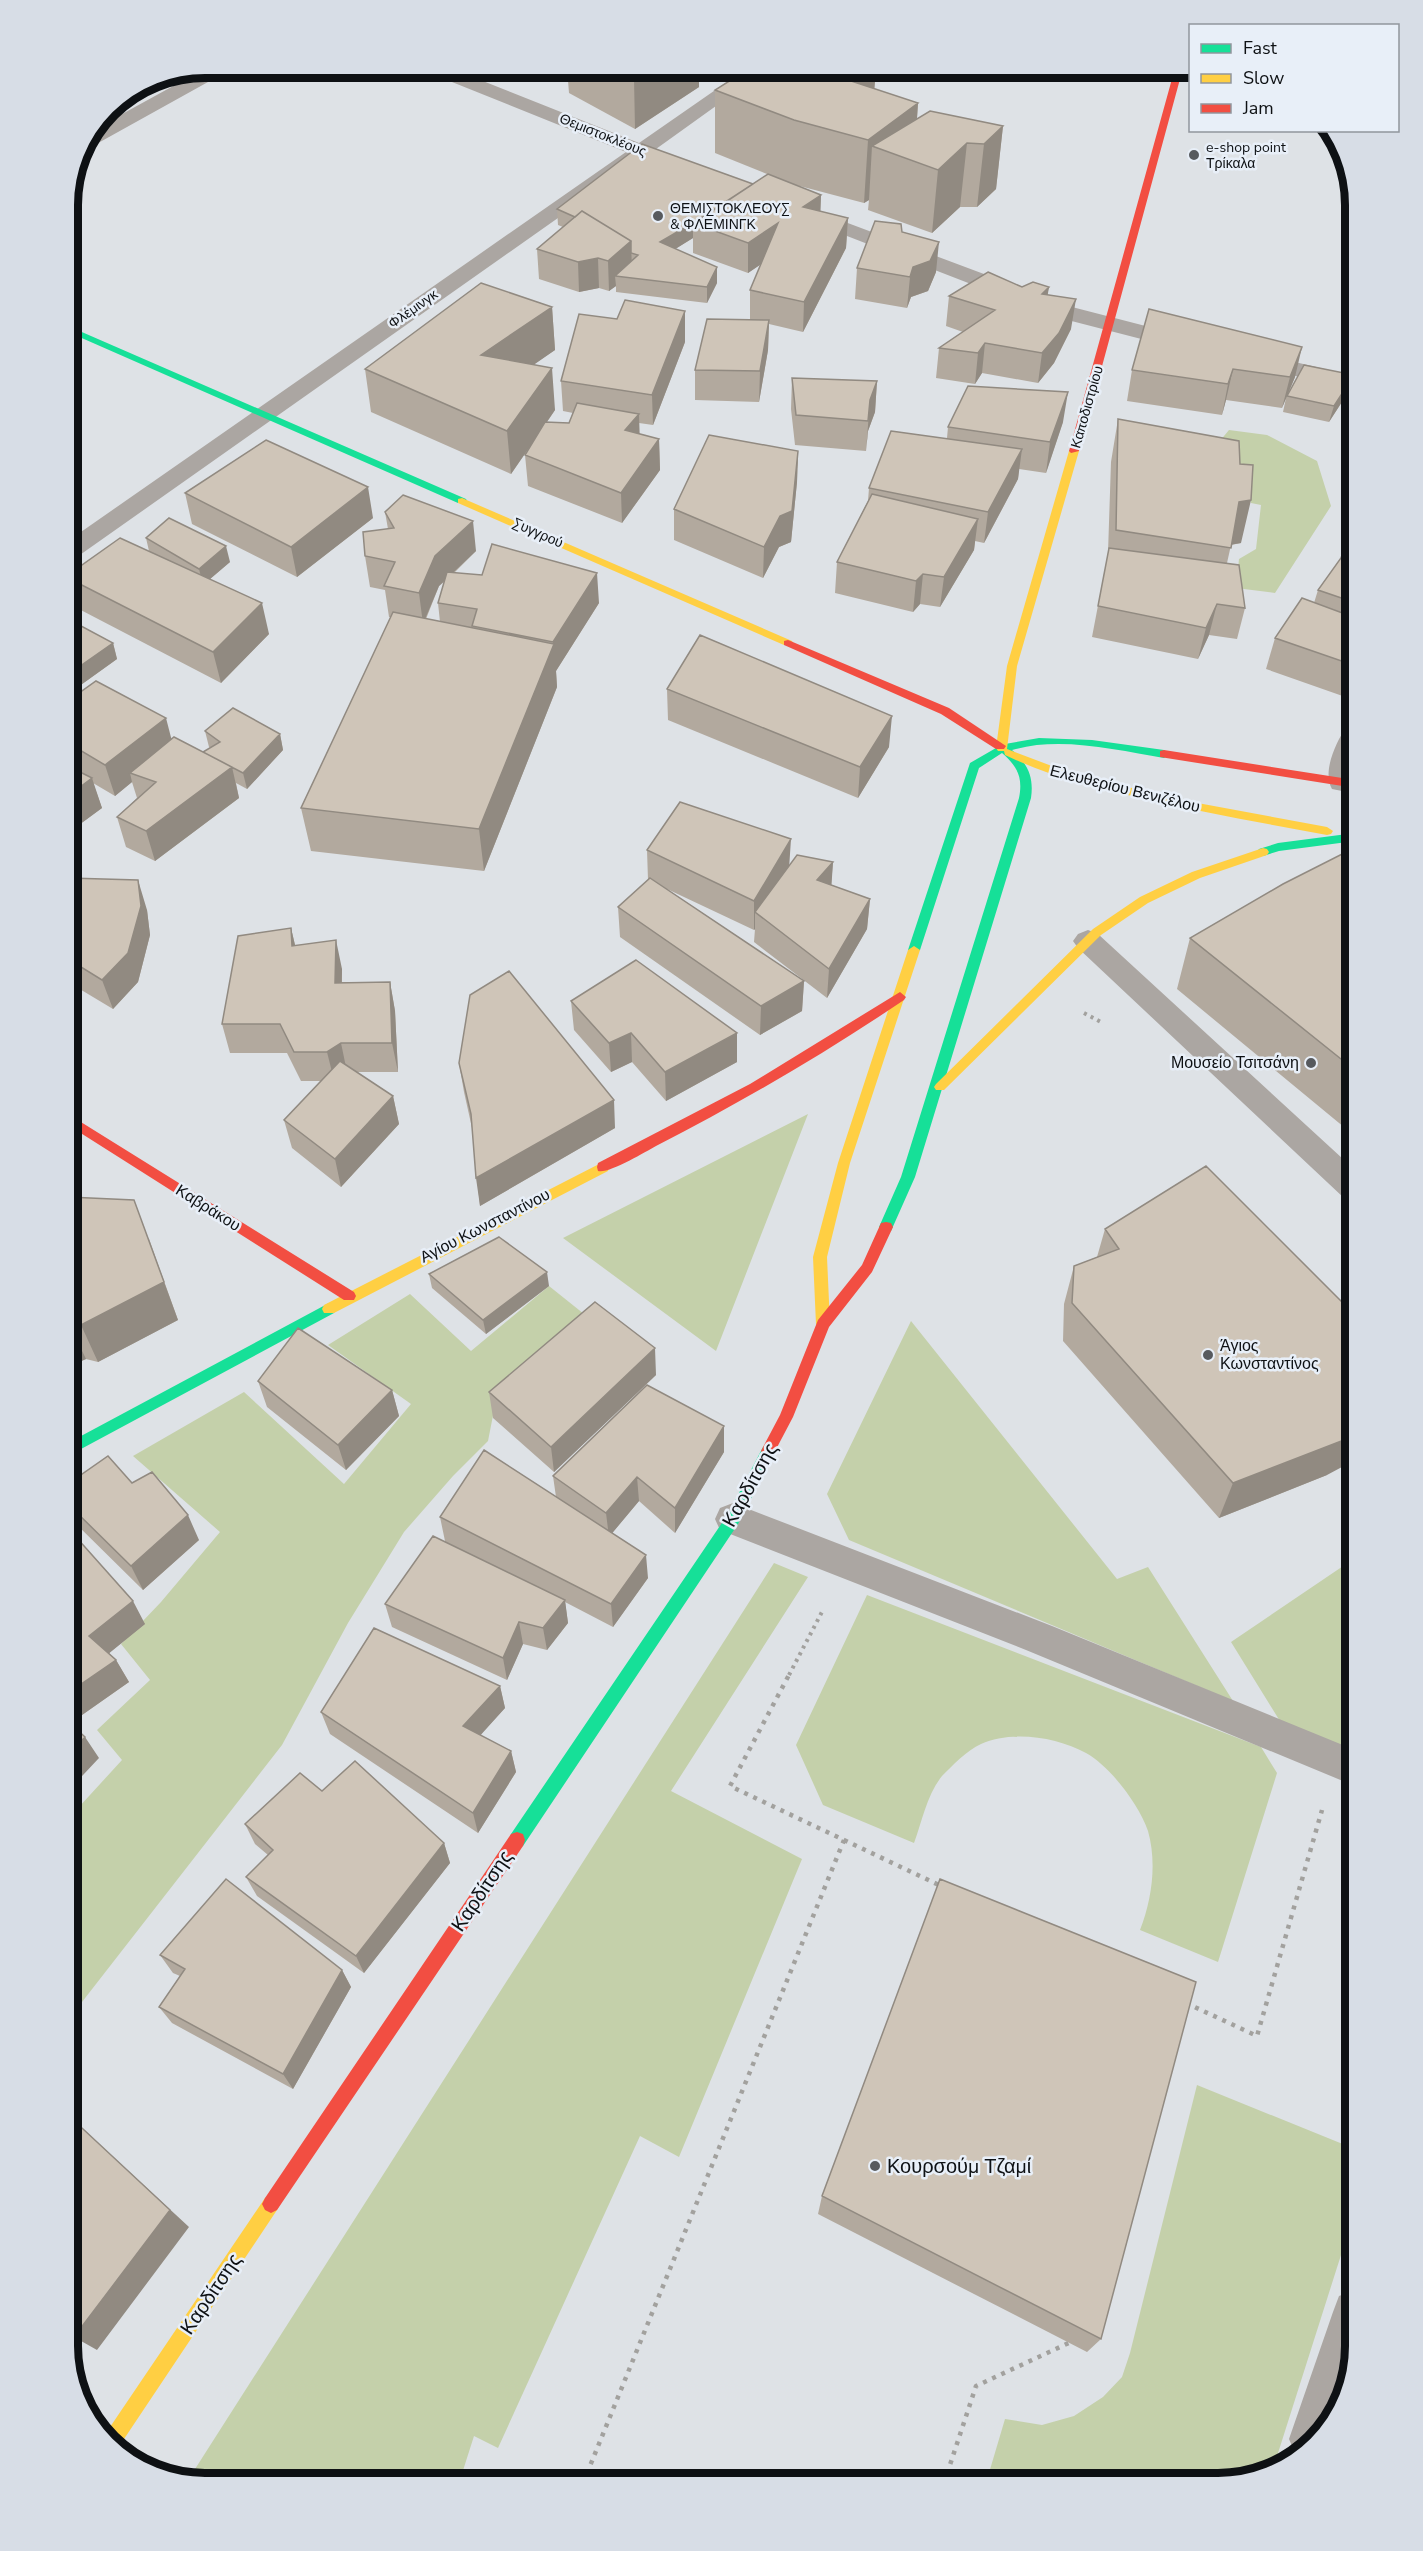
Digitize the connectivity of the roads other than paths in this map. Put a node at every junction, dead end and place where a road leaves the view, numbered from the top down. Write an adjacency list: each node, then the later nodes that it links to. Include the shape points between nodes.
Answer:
1 (201, 78): 5 (street)
2 (459, 78): 6 (street, Θεμιστοκλέους)
3 (744, 78): 6 (street, Φλέμινγκ)
4 (1176, 78): 9 (main road, Καποδιστρίου)
5 (100, 134)
6 (640, 150): 7 (street, Θεμιστοκλέους); 14 (street, Φλέμινγκ)
7 (696, 171)
8 (785, 205): 9 (street)
9 (1110, 326): 11 (street); 16 (main road, Καποδιστρίου, via 1011,666)
10 (78, 332): 14 (main road, Συγγρού)
11 (1206, 348)
12 (1229, 354): 13 (street)
13 (1345, 380)
14 (264, 414): 15 (street, Φλέμινγκ); 16 (main road, Συγγρού, via 945,711)
15 (78, 545)
16 (1002, 748): 19 (main road, Ελευθερίου Βενιζέλου, via 1054,740 1084,742); 20 (main road, Ελευθερίου Βενιζέλου, via 1035,765 1077,779 1175,804); 23 (main road, via 984,756 971,771); 24 (main road, via 1026,774 1026,791)
17 (1345, 756): 18 (street)
18 (1345, 771)
19 (1345, 782)
20 (1345, 835)
21 (1345, 838): 22 (main road, via 1278,847 1196,875 1144,900)
22 (1088, 941): 24 (main road); 26 (street)
23 (900, 997): 27 (main road, Αγίου Κωνσταντίνου, via 753,1090); 28 (main road, via 844,1163 820,1257)
24 (934, 1092): 28 (main road, via 908,1178 867,1268)
25 (78, 1125): 27 (main road, Καβράκου)
26 (1345, 1179)
27 (349, 1296): 29 (main road, Αγίου Κωνσταντίνου)
28 (823, 1324): 30 (main road, Καρδίτσης, via 786,1417)
29 (78, 1445)
30 (733, 1519): 31 (street); 34 (main road, Καρδίτσης)
31 (1345, 1763)
32 (1345, 2344): 33 (street)
33 (1316, 2427)
34 (115, 2436)

